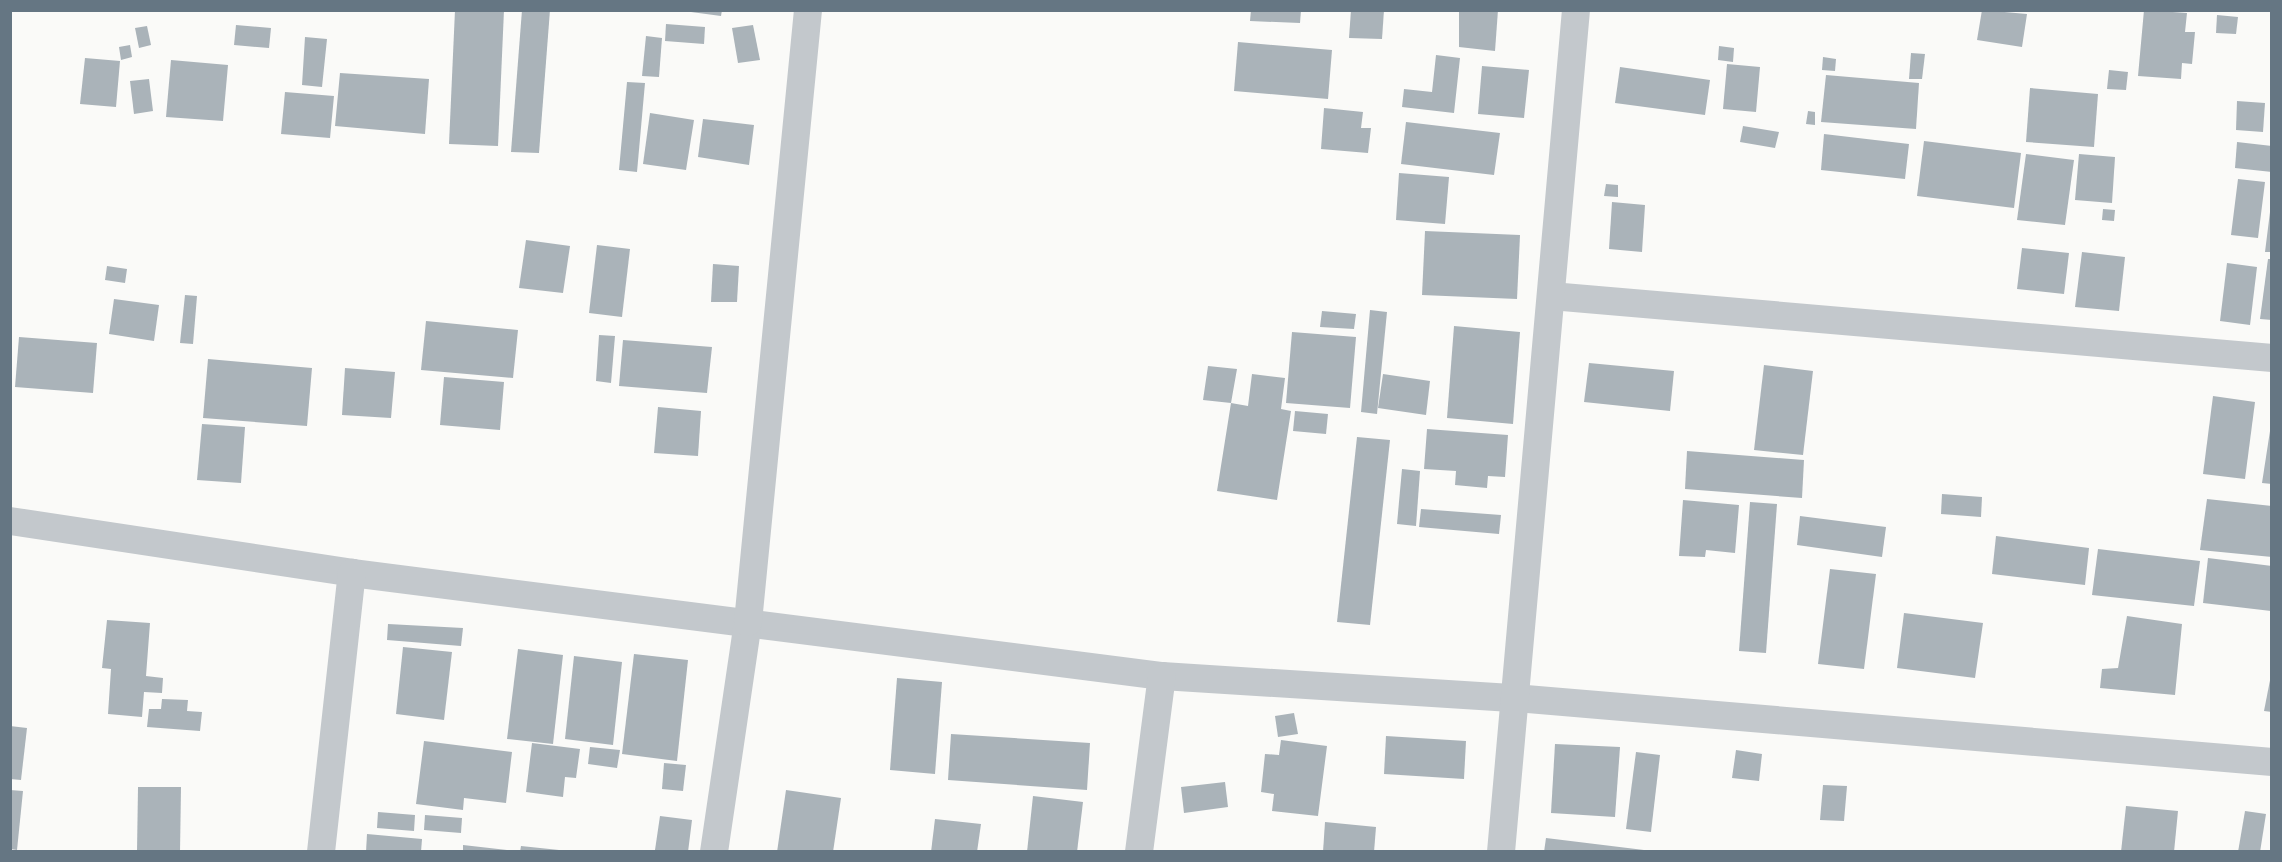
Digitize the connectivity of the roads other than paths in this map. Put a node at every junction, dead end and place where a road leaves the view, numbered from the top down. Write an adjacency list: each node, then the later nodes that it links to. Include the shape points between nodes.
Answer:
1 (808, 10): 7 (street)
2 (1576, 10): 3 (street)
3 (1551, 296): 4 (street); 9 (street)
4 (2271, 358)
5 (10, 521): 6 (street)
6 (352, 573): 7 (street); 11 (street)
7 (748, 622): 8 (street); 12 (street)
8 (1162, 676): 9 (street); 13 (street)
9 (1515, 698): 10 (street); 14 (street)
10 (2271, 762)
11 (321, 852)
12 (714, 852)
13 (1139, 852)
14 (1501, 852)

